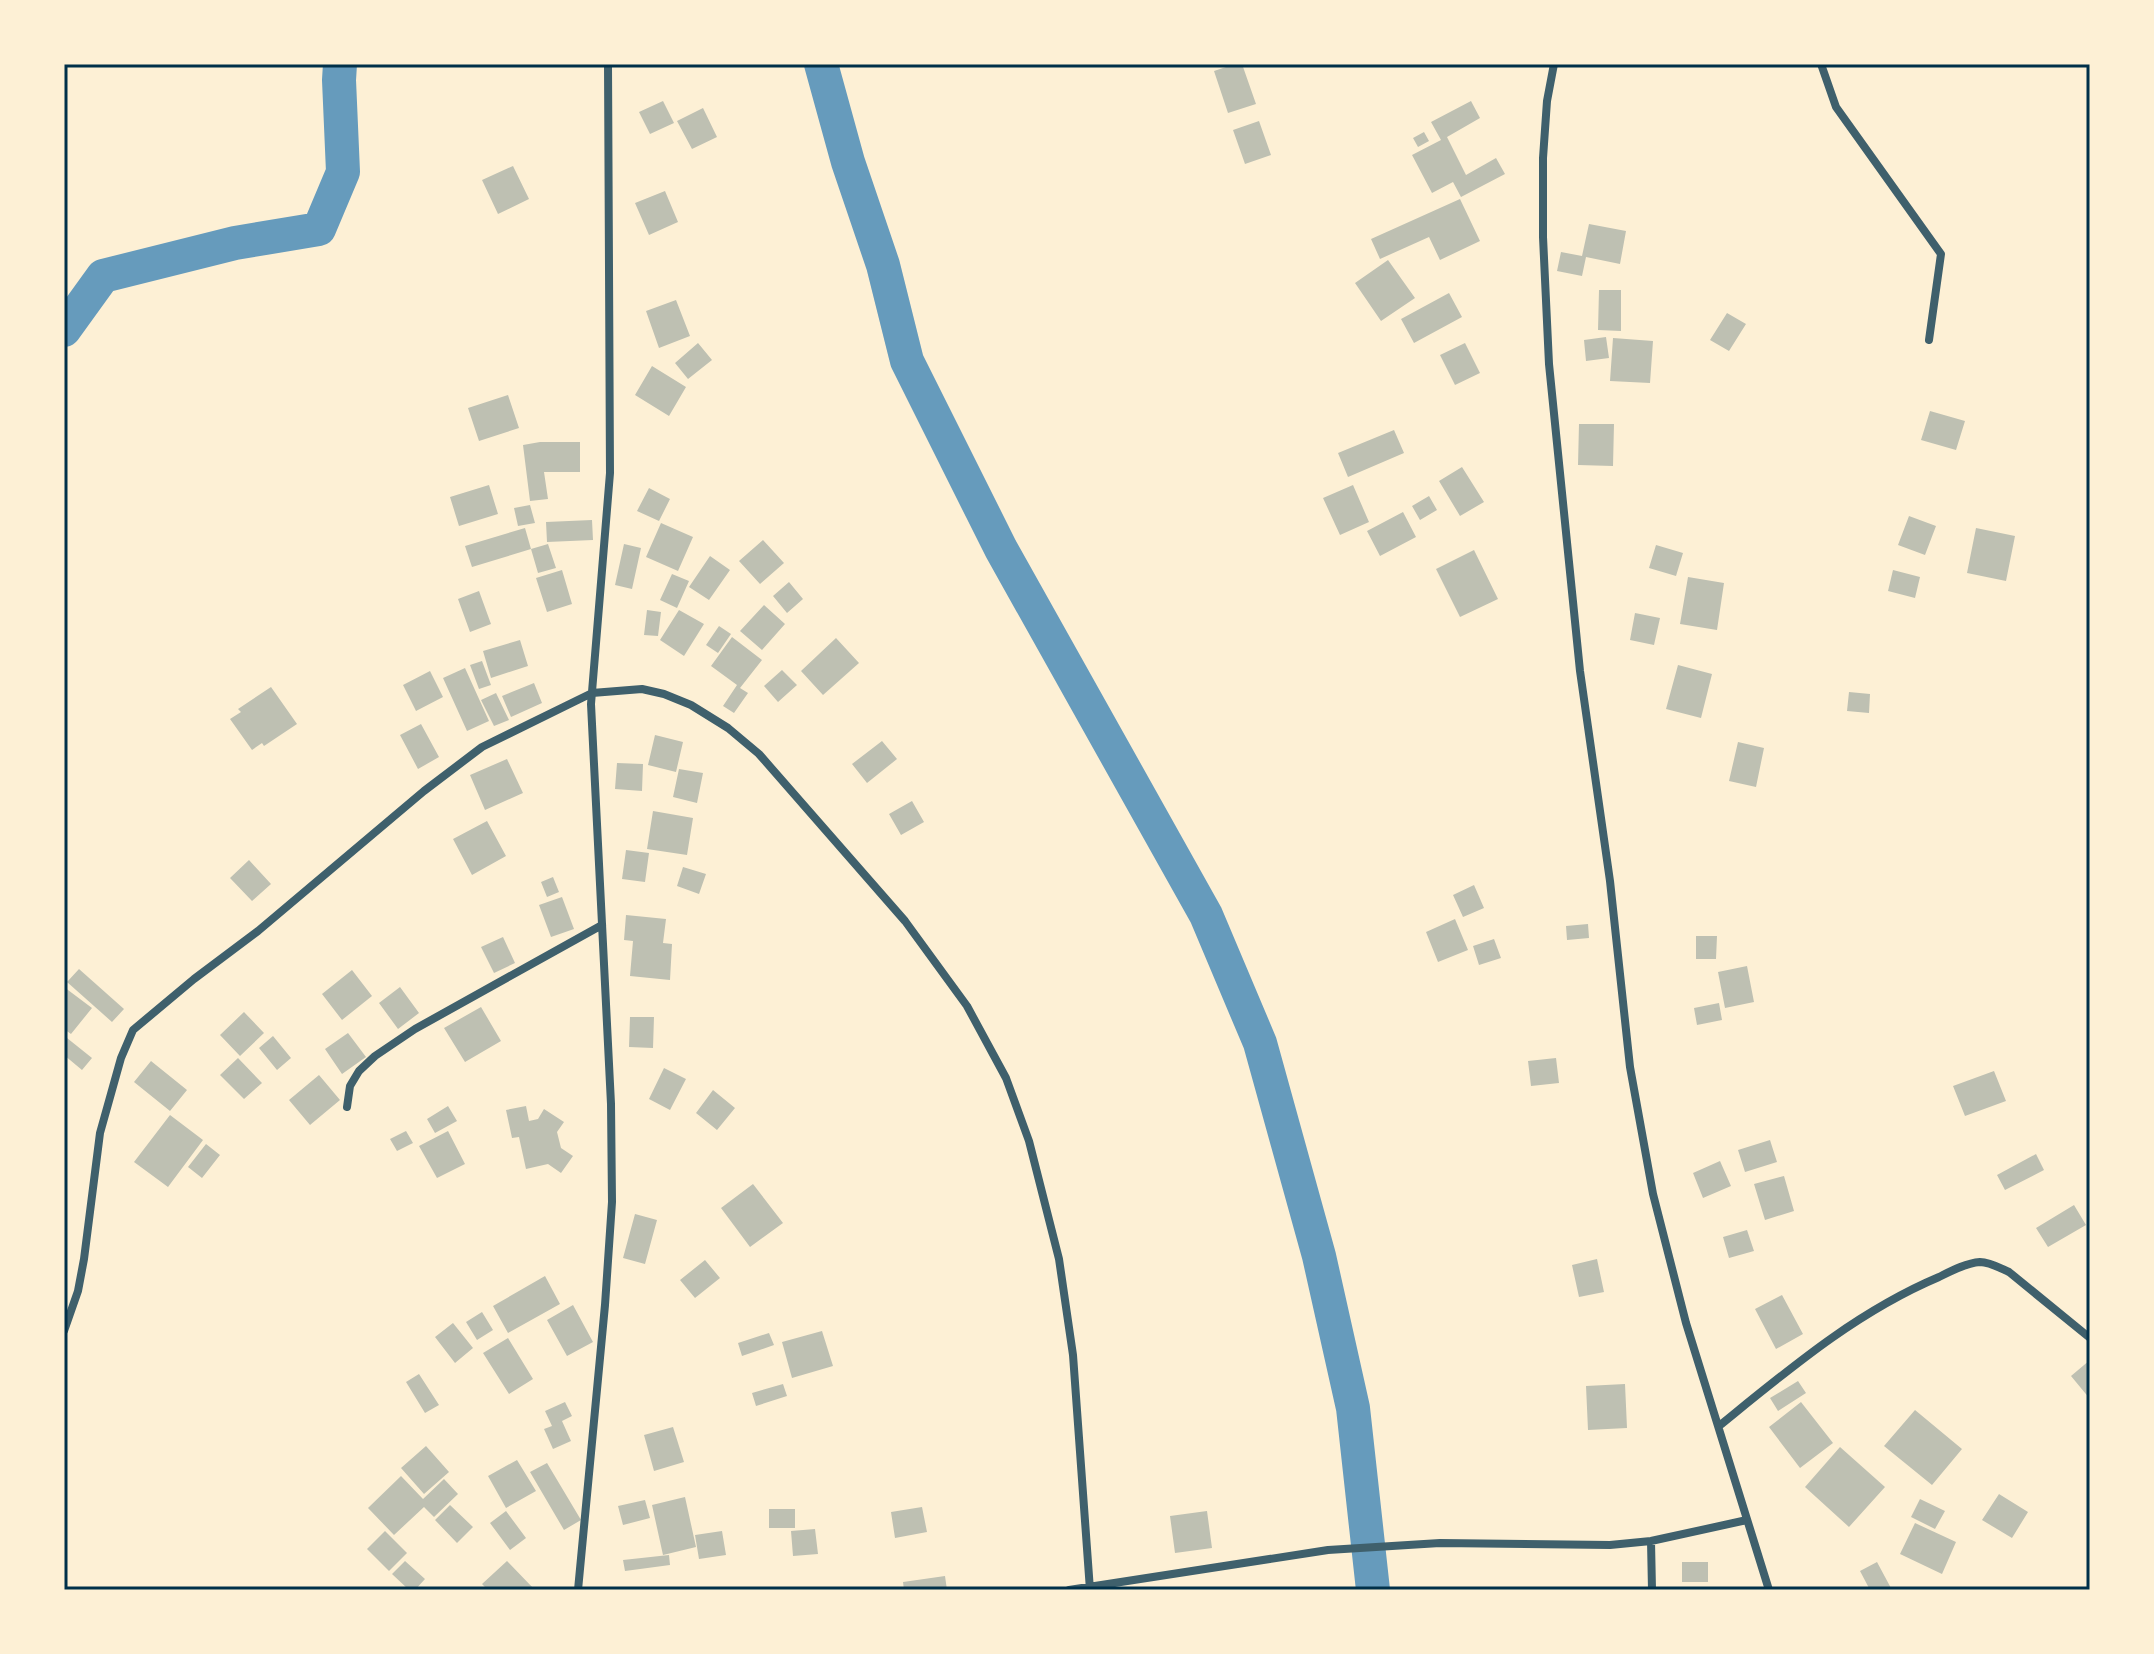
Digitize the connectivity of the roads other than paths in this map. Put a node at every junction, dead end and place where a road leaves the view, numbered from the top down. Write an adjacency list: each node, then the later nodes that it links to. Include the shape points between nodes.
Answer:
1 (608, 64): 5 (street, via 610,473)
2 (1554, 64): 10 (street, via 1543,158 1543,237 1549,364 1580,671 1643,1144 1686,1323)
3 (1821, 64): 4 (street, via 1836,107 1941,254)
4 (1929, 340)
5 (592, 693): 6 (street); 8 (street, via 482,747 133,1030 100,1133 78,1291); 13 (street, via 642,689 664,694 728,728 759,754 905,921 967,1006 1011,1090 1059,1259 1073,1355)
6 (602, 925): 7 (street, via 375,1056 350,1086); 14 (street, via 612,1202)
7 (347, 1107)
8 (64, 1331)
9 (2090, 1338): 10 (street, via 2009,1272 1980,1262 1963,1266 1905,1291 1821,1344)
10 (1719, 1426): 11 (street)
11 (1747, 1520): 12 (street); 17 (street)
12 (1651, 1541): 13 (street, via 1328,1550); 16 (street)
13 (1090, 1588): 15 (street)
14 (578, 1590)
15 (1069, 1590)
16 (1652, 1590)
17 (1769, 1590)

